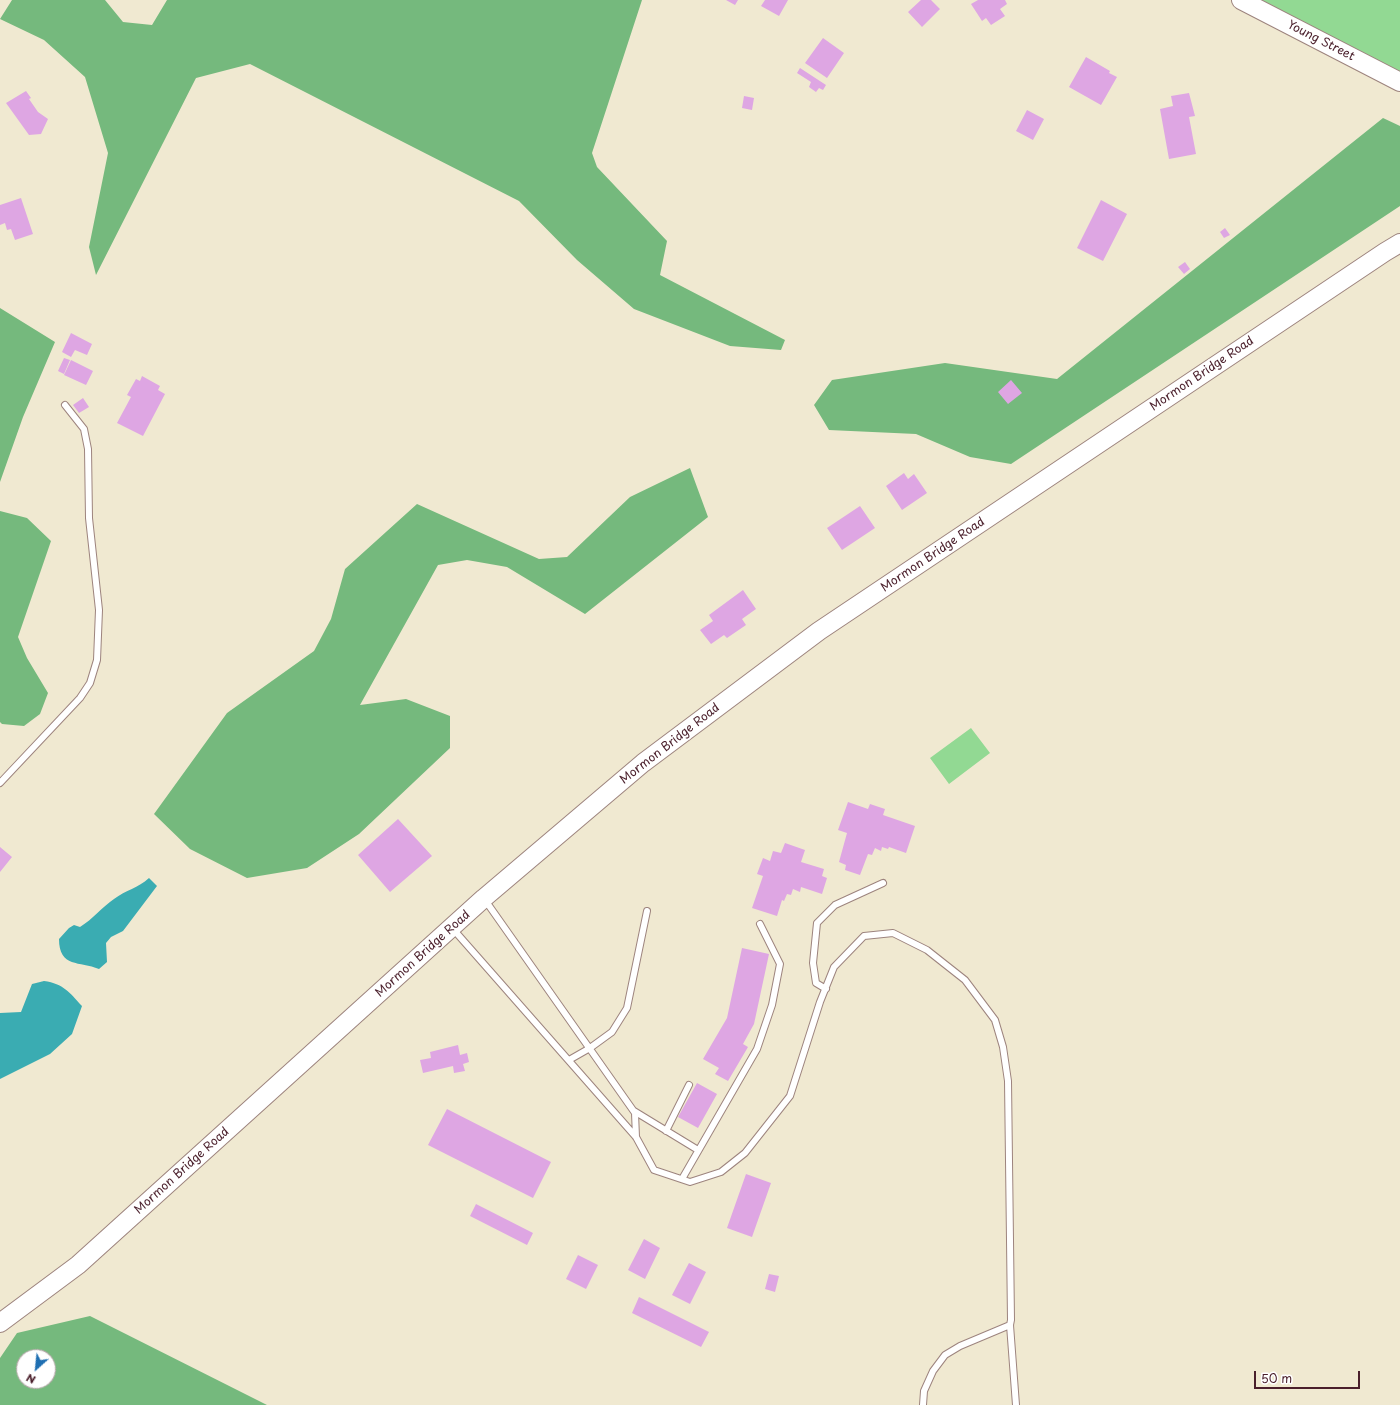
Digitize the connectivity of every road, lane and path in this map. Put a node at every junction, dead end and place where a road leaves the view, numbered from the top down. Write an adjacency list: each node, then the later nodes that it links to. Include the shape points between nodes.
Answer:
1 (1241, 0): 2 (main road, Young Street)
2 (1400, 82)
3 (1400, 244): 7 (main road, Mormon Bridge Road, via 1372,260 819,631 643,763)
4 (65, 405): 5 (lane, via 84,429 88,449 88,518 99,610 96,660 90,683 80,698)
5 (0, 783)
6 (884, 883): 11 (lane, via 835,905 817,923 812,963 816,983)
7 (484, 898): 10 (main road, Mormon Bridge Road); 12 (lane)
8 (647, 911): 12 (lane, via 627,1008 612,1032)
9 (760, 924): 18 (lane, via 780,964 772,1005 757,1049)
10 (452, 928): 13 (lane); 20 (main road, Mormon Bridge Road, via 78,1265)
11 (826, 989): 19 (lane, via 790,1096 745,1153 721,1172 690,1182); 21 (lane, via 834,967 864,936 893,933 927,950 965,980 994,1020 1003,1047 1008,1081)
12 (590, 1048): 13 (lane); 15 (lane)
13 (569, 1060): 17 (lane)
14 (689, 1085): 16 (lane)
15 (634, 1111): 16 (lane); 17 (lane)
16 (666, 1131): 18 (lane)
17 (636, 1137): 19 (lane, via 654,1170)
18 (698, 1150): 19 (lane)
19 (682, 1180)
20 (0, 1323)
21 (1010, 1325): 22 (lane, via 945,1355 933,1371 924,1391); 23 (lane)
22 (923, 1405)
23 (1016, 1405)

